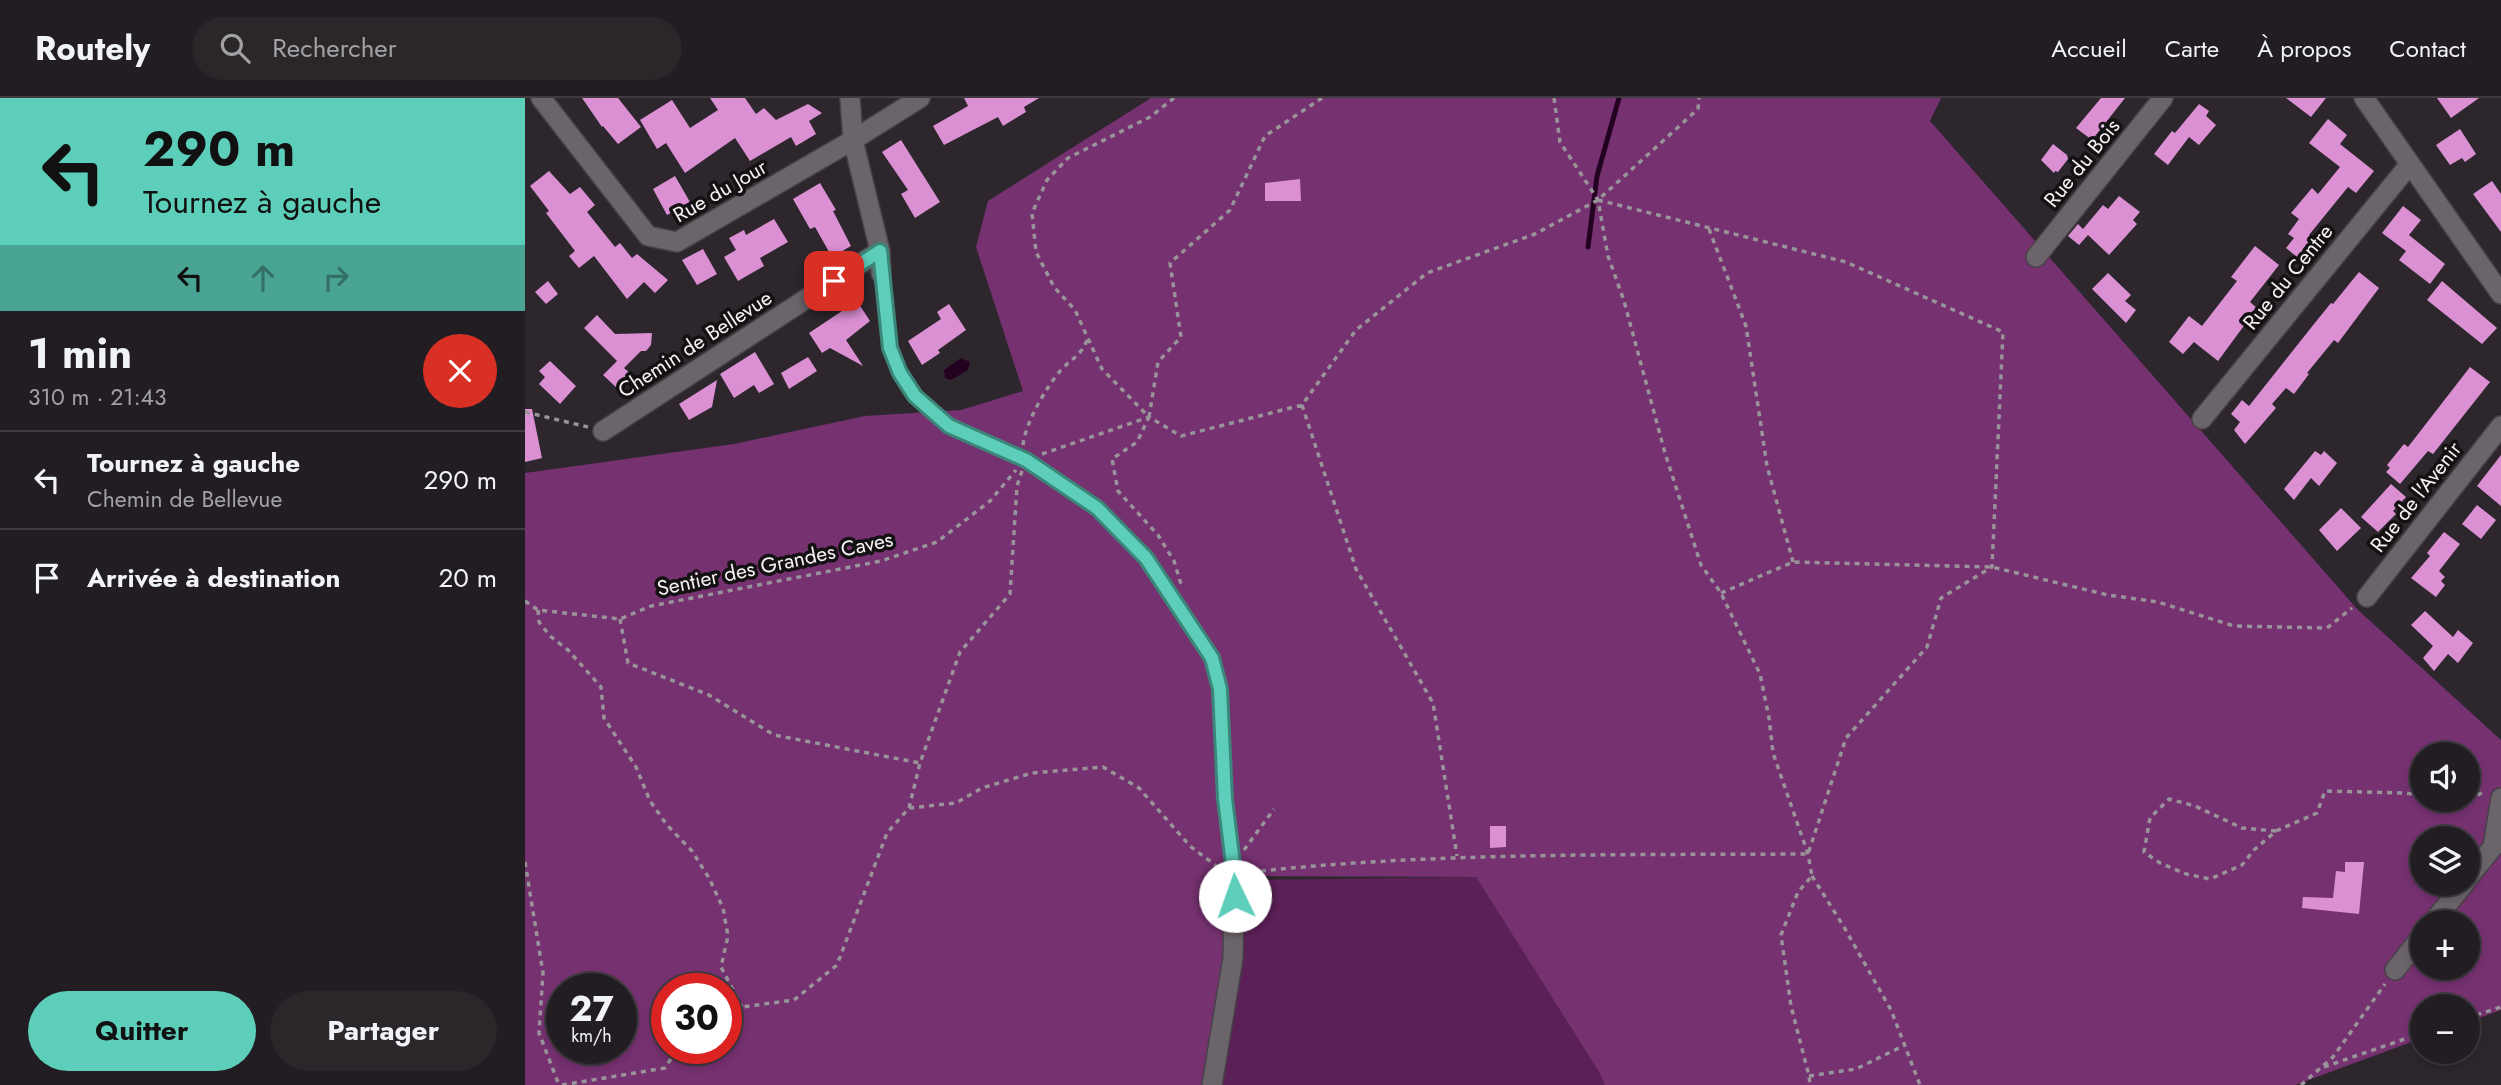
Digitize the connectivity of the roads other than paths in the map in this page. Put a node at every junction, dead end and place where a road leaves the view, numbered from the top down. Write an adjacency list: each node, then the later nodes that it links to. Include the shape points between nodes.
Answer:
1 (541, 98): 6 (street, Rue du Jour, via 648,236 677,242)
2 (850, 98): 6 (street)
3 (920, 98): 6 (street, Rue du Jour)
4 (2163, 98): 9 (street, Rue du Bois)
5 (2364, 98): 7 (street)
6 (853, 141): 8 (street)
7 (2410, 164): 11 (street); 12 (street, Rue du Centre)
8 (880, 251): 10 (street); 14 (street, Chemin de Bellevue)
9 (2036, 257)
10 (881, 273): 18 (lane, via 890,348 915,396 949,426 1026,460 1097,508 1146,558 1212,658 1220,689)
11 (2501, 294)
12 (2202, 419)
13 (2501, 426): 15 (street, Rue de l'Avenir)
14 (603, 431)
15 (2367, 597)
16 (2494, 794): 17 (street, via 2493,847)
17 (2480, 863)
18 (1234, 870): 23 (street, via 1233,958)
19 (2454, 896): 20 (street)
20 (2443, 910)
21 (2410, 951): 22 (street)
22 (2395, 970)
23 (1212, 1085)

